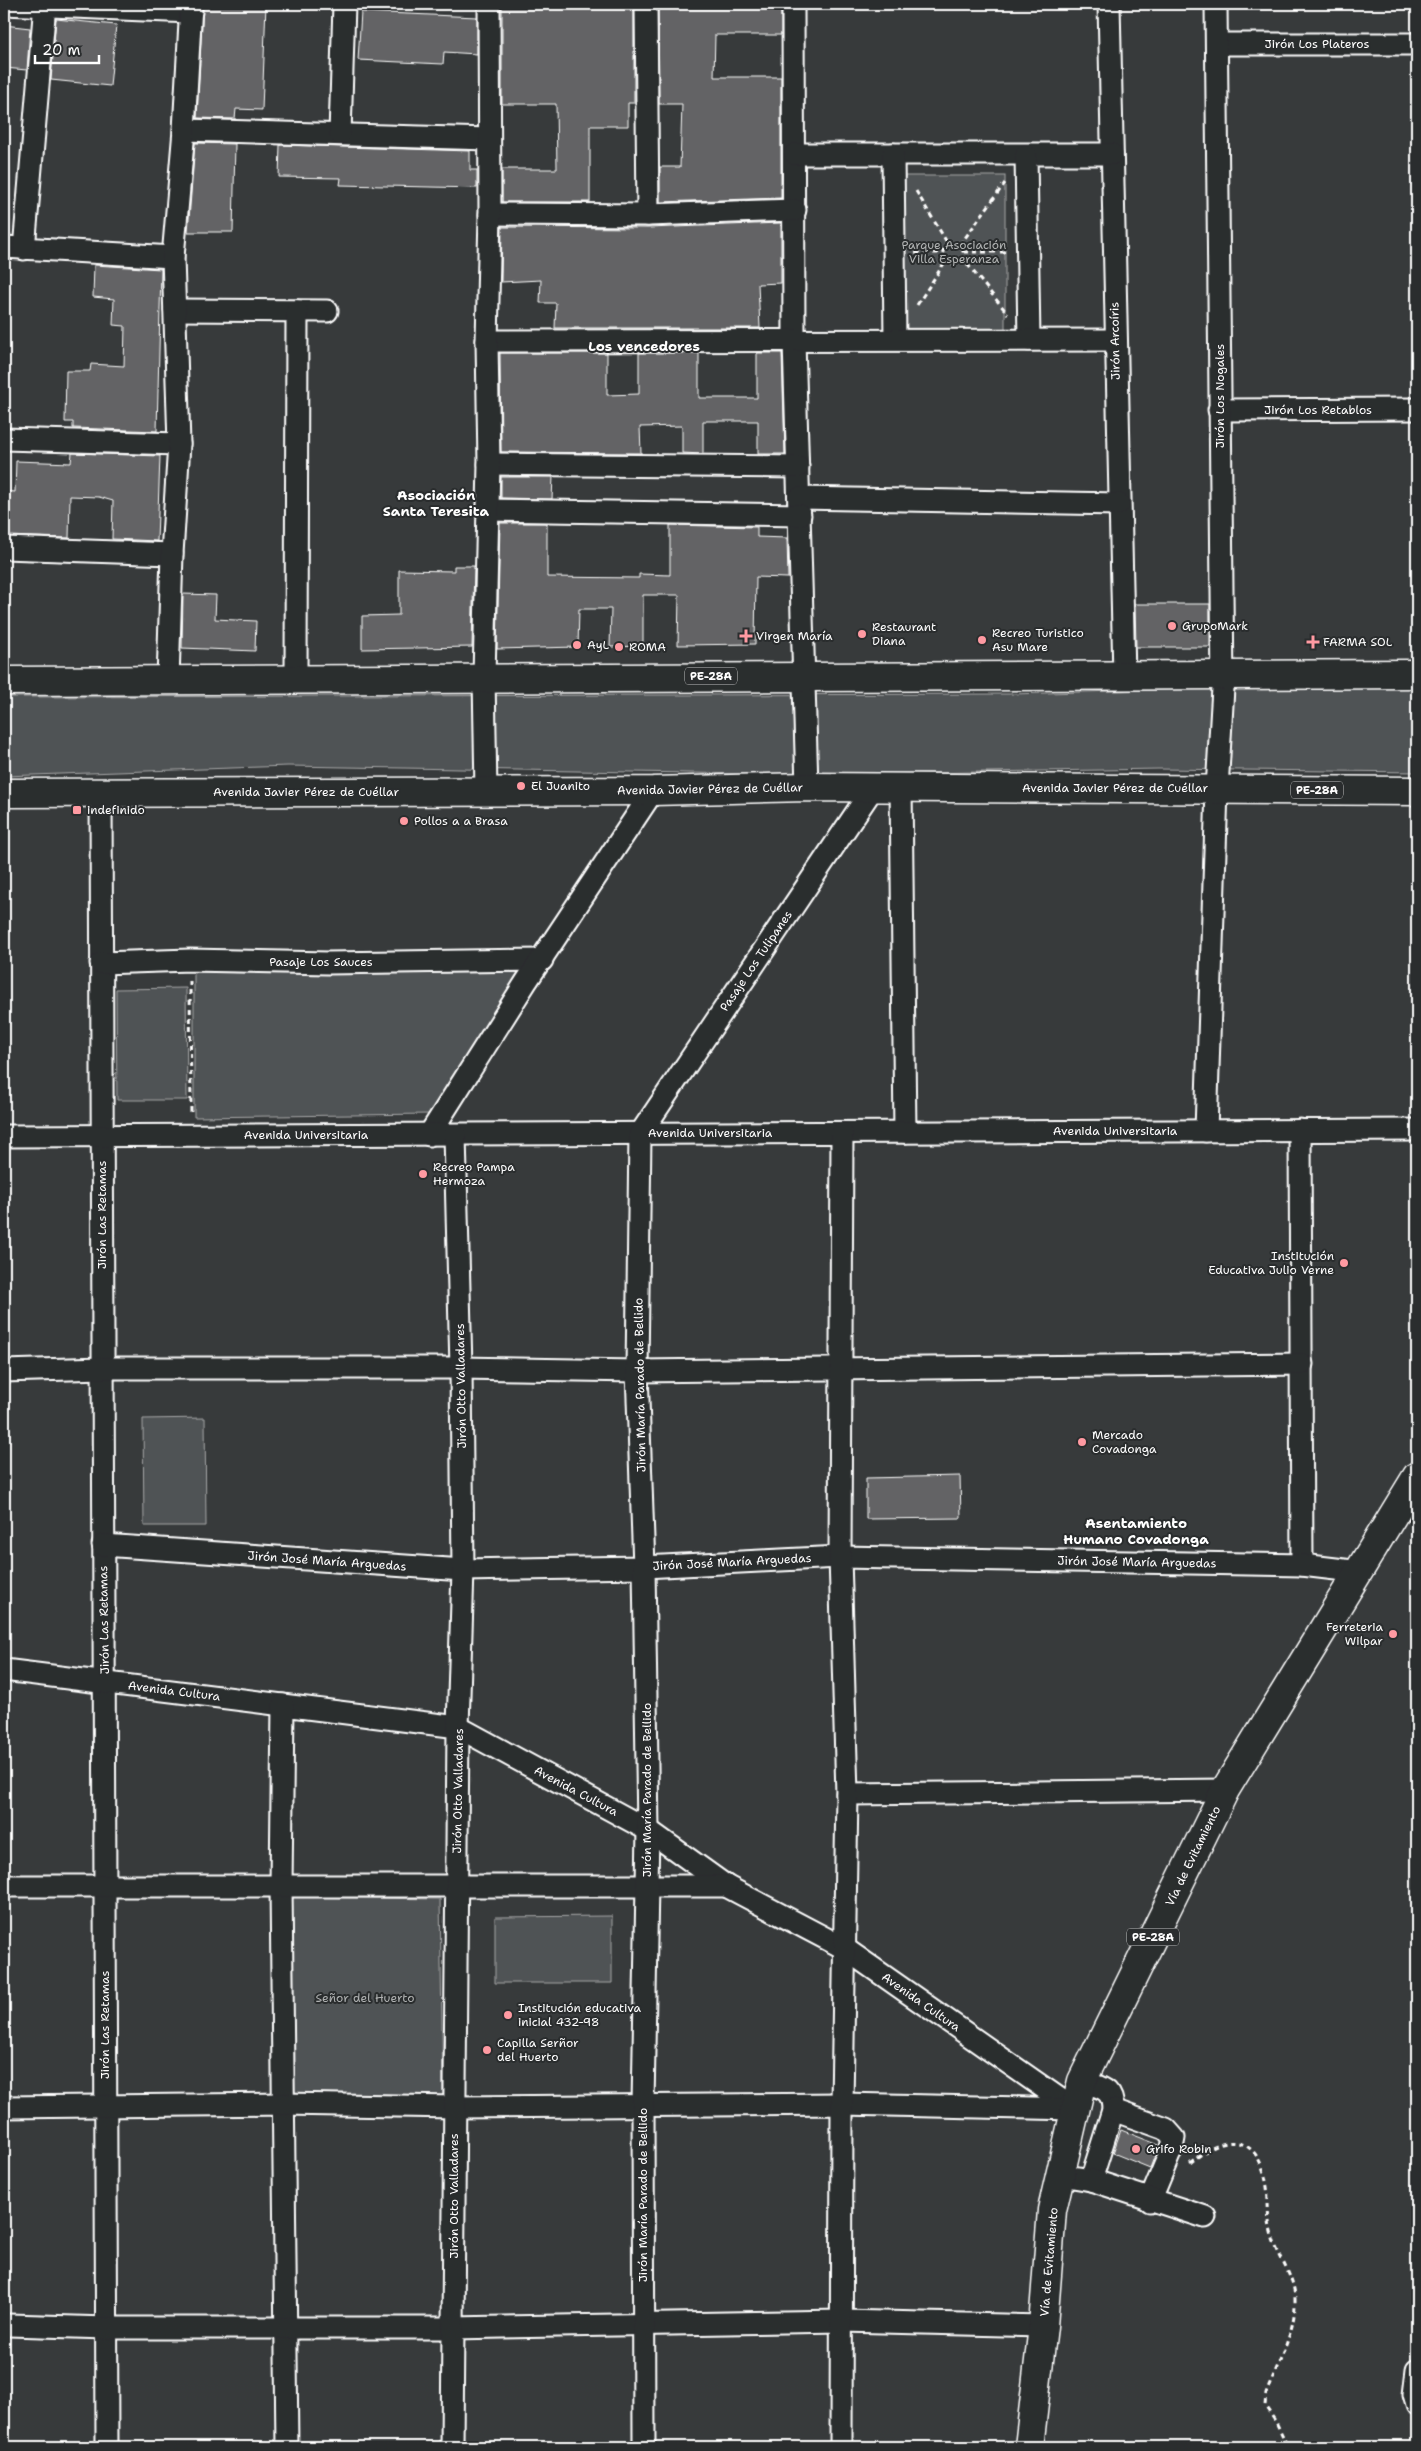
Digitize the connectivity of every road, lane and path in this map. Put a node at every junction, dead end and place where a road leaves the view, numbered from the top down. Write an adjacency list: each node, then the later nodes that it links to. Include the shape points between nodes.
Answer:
1 (4, 4): 2 (street)
2 (45, 4): 9 (street); 25 (street)
3 (344, 4): 13 (street)
4 (489, 4): 14 (street)
5 (646, 4): 22 (street)
6 (793, 4): 15 (street)
7 (1109, 4): 17 (street, Jirón Arcoíris)
8 (1216, 4): 10 (street, Jirón Los Nogales)
9 (191, 8): 12 (street)
10 (1218, 44): 11 (street, Jirón Los Plateros); 43 (street, Jirón Los Nogales)
11 (1417, 44)
12 (184, 130): 13 (street); 30 (street)
13 (340, 134): 14 (street)
14 (489, 139): 21 (street)
15 (795, 154): 16 (street); 20 (street)
16 (894, 154): 18 (street); 29 (street)
17 (1112, 154): 18 (street); 39 (street, Jirón Arcoíris)
18 (1026, 155): 24 (path); 28 (street)
19 (913, 187): 23 (path)
20 (795, 210): 22 (street); 41 (street)
21 (490, 214): 22 (street); 40 (street)
22 (648, 215)
23 (948, 244): 24 (path); 26 (path)
24 (960, 245): 27 (path)
25 (14, 248): 30 (street)
26 (942, 252): 29 (path); 32 (path)
27 (964, 252): 28 (path); 31 (path)
28 (1027, 252): 38 (street)
29 (894, 253): 37 (street)
30 (173, 257): 34 (street)
31 (963, 259): 32 (path, via 958,264); 38 (path)
32 (945, 262): 33 (path)
33 (915, 308)
34 (175, 310): 35 (street); 45 (street)
35 (297, 311): 36 (street); 58 (street)
36 (327, 311)
37 (895, 339): 38 (street); 41 (street)
38 (1029, 340): 39 (street)
39 (1115, 340): 48 (street, Jirón Arcoíris)
40 (487, 341): 41 (street); 46 (street)
41 (794, 341): 47 (street)
42 (1417, 409): 43 (street, Jirón Los Retablos)
43 (1219, 410): 55 (street, Jirón Los Nogales)
44 (4, 439): 45 (street)
45 (179, 444): 52 (street)
46 (489, 464): 47 (street); 50 (street)
47 (798, 467): 49 (street)
48 (1119, 504): 49 (street); 57 (street, Jirón Arcoíris)
49 (799, 507): 50 (street); 54 (street)
50 (487, 510): 56 (street)
51 (4, 548): 52 (street)
52 (172, 554): 59 (street)
53 (1417, 674): 55 (highway, PE-28A)
54 (803, 676): 56 (highway, PE-28A); 57 (highway, PE-28A); 61 (street)
55 (1223, 676): 57 (highway, PE-28A); 64 (street, Jirón Los Nogales)
56 (484, 677): 58 (highway, PE-28A); 67 (street)
57 (1124, 677)
58 (296, 678): 59 (highway, PE-28A)
59 (168, 680): 60 (highway, PE-28A)
60 (4, 681)
61 (807, 787): 62 (highway, Avenida Javier Pérez de Cuéllar / PE-28A); 65 (highway, Avenida Javier Pérez de Cuéllar / PE-28A)
62 (873, 788): 63 (highway, Avenida Javier Pérez de Cuéllar / PE-28A); 79 (street, Pasaje Los Tulipanes)
63 (901, 788): 64 (highway, Avenida Javier Pérez de Cuéllar / PE-28A); 77 (street)
64 (1217, 789): 66 (highway, Avenida Javier Pérez de Cuéllar / PE-28A); 73 (street, Jirón Los Nogales)
65 (653, 791): 67 (highway, Avenida Javier Pérez de Cuéllar / PE-28A); 71 (street)
66 (1417, 791)
67 (486, 792): 69 (highway, Avenida Javier Pérez de Cuéllar / PE-28A)
68 (4, 793): 69 (highway, Avenida Javier Pérez de Cuéllar / PE-28A)
69 (101, 793): 72 (street, Jirón Las Retamas)
70 (190, 960): 71 (street, Pasaje Los Sauces, via 328,963); 72 (street, Pasaje Los Sauces); 83 (path)
71 (542, 960): 80 (street)
72 (101, 963): 82 (street, Jirón Las Retamas)
73 (1206, 1130): 74 (street, Avenida Universitaria); 77 (street, Avenida Universitaria)
74 (1300, 1130): 75 (street, Avenida Universitaria); 84 (street)
75 (1417, 1130)
76 (842, 1132): 77 (street, Avenida Universitaria); 79 (street, Avenida Universitaria); 85 (street)
77 (905, 1132)
78 (455, 1134): 79 (street, Avenida Universitaria); 80 (street, Avenida Universitaria); 87 (street, Jirón Otto Valladares)
79 (640, 1134): 89 (street, Jirón María Parado de Bellido)
80 (429, 1135): 83 (street, Avenida Universitaria)
81 (4, 1136): 82 (street, Avenida Universitaria)
82 (102, 1136): 83 (street, Avenida Universitaria); 86 (street, Jirón Las Retamas)
83 (192, 1136)
84 (1302, 1364): 85 (street); 93 (street)
85 (841, 1367): 89 (street); 92 (street)
86 (103, 1368): 87 (street); 88 (street); 91 (street, Jirón Las Retamas)
87 (461, 1368): 89 (street); 95 (street, Jirón Otto Valladares)
88 (4, 1371)
89 (637, 1371): 94 (street, Jirón María Parado de Bellido)
90 (1417, 1476): 96 (highway, Vía de Evitamiento / PE-28A)
91 (103, 1545): 95 (street, Jirón José María Arguedas); 98 (street, Jirón Las Retamas)
92 (840, 1557): 93 (street, Jirón José María Arguedas); 94 (street, Jirón José María Arguedas); 102 (street)
93 (1302, 1565): 96 (street, Jirón José María Arguedas)
94 (644, 1567): 95 (street, Jirón José María Arguedas); 103 (street, Jirón María Parado de Bellido)
95 (463, 1570): 100 (street, Jirón Otto Valladares)
96 (1361, 1572): 101 (highway, Vía de Evitamiento / PE-28A)
97 (4, 1670): 98 (street, Avenida Cultura)
98 (104, 1683): 99 (street, Avenida Cultura); 106 (street, Jirón Las Retamas)
99 (283, 1705): 100 (street, Avenida Cultura); 107 (street)
100 (458, 1727): 103 (street, Avenida Cultura); 108 (street, Jirón Otto Valladares)
101 (1225, 1790): 102 (street); 111 (highway, Vía de Evitamiento / PE-28A)
102 (847, 1794): 110 (street)
103 (648, 1830): 104 (street, Jirón María Parado de Bellido); 109 (street, Avenida Cultura)
104 (647, 1884): 108 (street); 109 (street); 113 (street, Jirón María Parado de Bellido)
105 (4, 1886): 106 (street)
106 (105, 1886): 107 (street); 115 (street, Jirón Las Retamas)
107 (281, 1886): 108 (street); 112 (street)
108 (457, 1886): 117 (street, Jirón Otto Valladares)
109 (726, 1886): 110 (street, Avenida Cultura)
110 (844, 1948): 114 (street); 118 (street, Avenida Cultura)
111 (1082, 2081): 118 (highway, Vía de Evitamiento / PE-28A); 119 (street, via 1109,2092 1113,2098)
112 (283, 2104): 115 (street); 117 (street); 128 (street)
113 (643, 2104): 114 (street); 117 (street); 126 (street, Jirón María Parado de Bellido)
114 (842, 2104): 118 (street); 125 (street)
115 (106, 2105): 116 (street); 130 (street, Jirón Las Retamas)
116 (4, 2106)
117 (455, 2107): 131 (street, Jirón Otto Valladares)
118 (1074, 2109): 121 (highway, Vía de Evitamiento / PE-28A)
119 (1113, 2110): 122 (street); 123 (street, via 1166,2129 1174,2138)
120 (1188, 2164): 140 (path, via 1218,2143 1237,2141 1251,2150 1258,2161 1266,2184 1271,2233 1296,2299 1293,2320 1266,2394 1265,2406)
121 (1061, 2175): 122 (street); 129 (highway, Vía de Evitamiento / PE-28A, via 1052,2210)
122 (1090, 2180): 123 (street)
123 (1150, 2200): 124 (street)
124 (1205, 2217)
125 (842, 2321): 126 (street); 129 (street); 138 (street)
126 (643, 2324): 131 (street); 137 (street, Jirón María Parado de Bellido)
127 (9, 2325): 130 (street)
128 (287, 2326): 130 (street); 131 (street); 135 (street)
129 (1043, 2326): 139 (highway, Vía de Evitamiento / PE-28A)
130 (107, 2328): 134 (street, Jirón Las Retamas)
131 (453, 2328): 136 (street, Jirón Otto Valladares)
132 (1417, 2370): 133 (street, via 1414,2395)
133 (1417, 2405)
134 (107, 2447)
135 (287, 2447)
136 (452, 2447)
137 (644, 2447)
138 (842, 2447)
139 (1029, 2447)
140 (1288, 2447)

